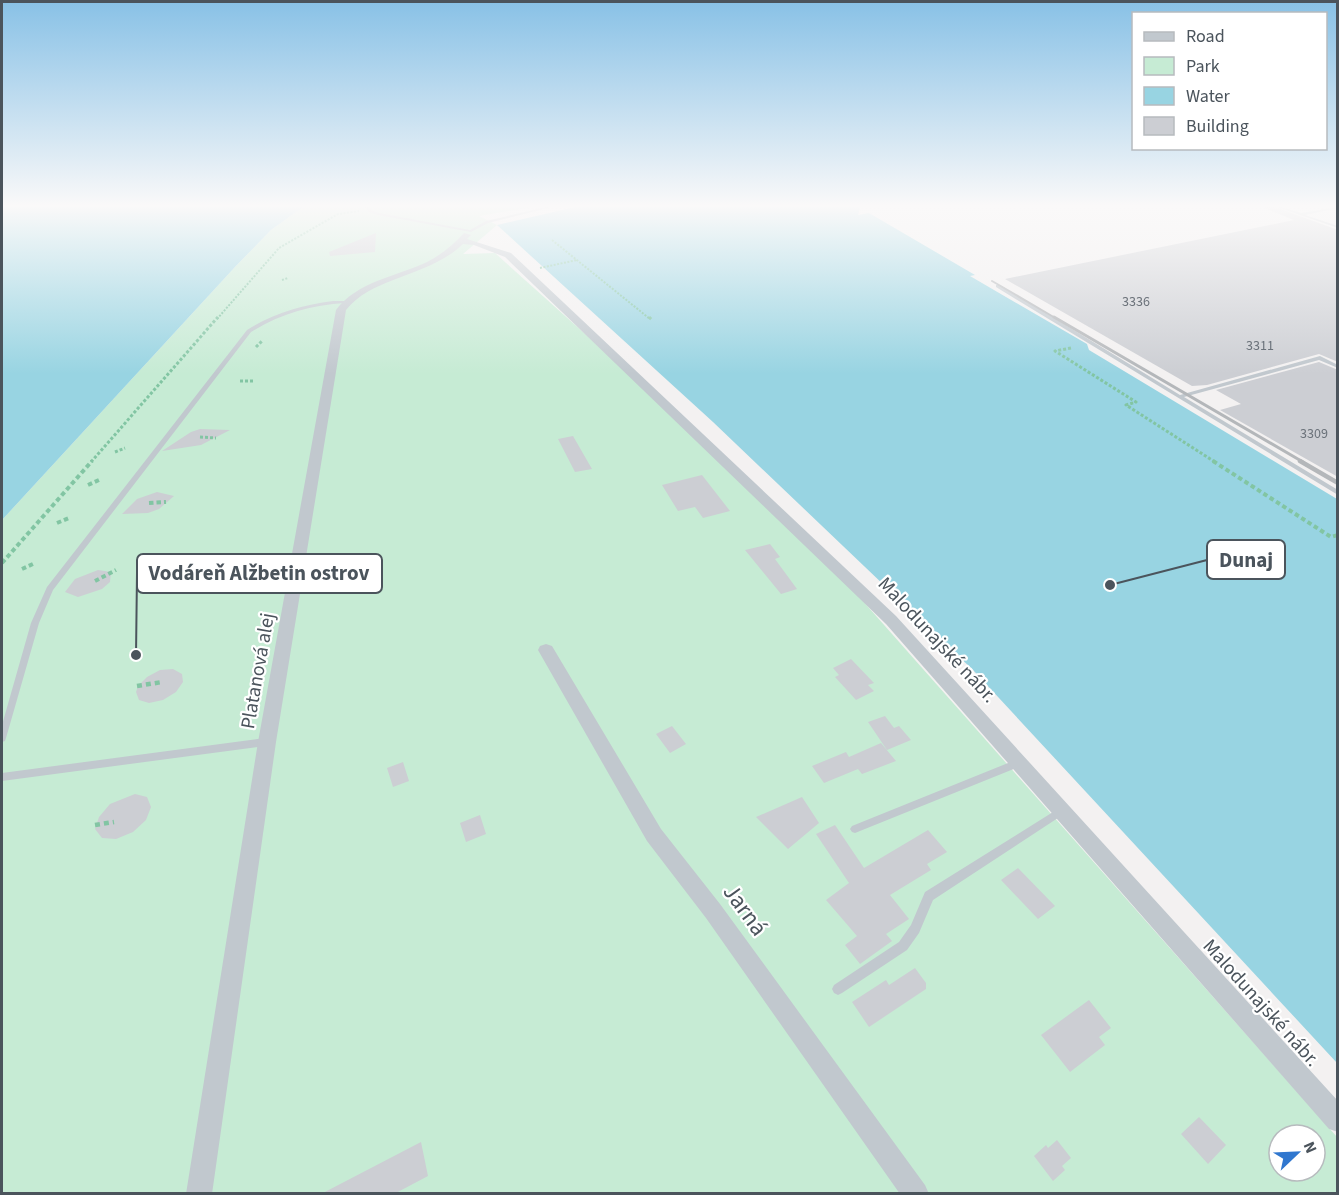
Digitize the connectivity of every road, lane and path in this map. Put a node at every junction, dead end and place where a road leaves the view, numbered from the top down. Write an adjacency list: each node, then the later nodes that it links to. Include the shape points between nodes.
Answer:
1 (266, 263): 31 (path)
2 (430, 263): 10 (street)
3 (516, 263): 41 (street, Malodunajské nábr., via 847,576)
4 (564, 263): 6 (path)
5 (580, 263): 11 (path)
6 (544, 267)
7 (288, 278): 8 (path)
8 (282, 280)
9 (998, 286): 18 (lane)
10 (345, 302): 39 (lane, via 286,313 249,331 50,589 35,623); 40 (street, Platanová alej)
11 (652, 320)
12 (263, 340): 13 (path)
13 (256, 347)
14 (1071, 348): 30 (path, via 1055,351 1136,402 1126,405 1331,537)
15 (1338, 367): 18 (lane, via 1320,358)
16 (240, 381): 17 (path)
17 (255, 381)
18 (1182, 396): 25 (lane, via 1192,406)
19 (200, 437): 20 (path)
20 (216, 438)
21 (125, 447): 22 (path)
22 (115, 452)
23 (99, 480): 24 (path)
24 (88, 485)
25 (1338, 493)
26 (166, 502): 27 (path)
27 (149, 503)
28 (69, 518): 29 (path)
29 (57, 523)
30 (1338, 535)
31 (2, 563)
32 (35, 563): 33 (path)
33 (22, 569)
34 (116, 570): 35 (path)
35 (95, 581)
36 (546, 650): 50 (street, Jarná, via 654,835)
37 (162, 682): 38 (path)
38 (137, 686)
39 (2, 738)
40 (267, 742): 42 (lane); 49 (street, Platanová alej)
41 (1020, 762): 43 (street, Malodunajské nábr.); 46 (lane)
42 (2, 777)
43 (1062, 810): 47 (lane, via 929,896 903,946); 48 (street, Malodunajské nábr.)
44 (114, 822): 45 (path)
45 (96, 825)
46 (855, 829)
47 (838, 989)
48 (1338, 1120)
49 (199, 1194)
50 (916, 1194)

